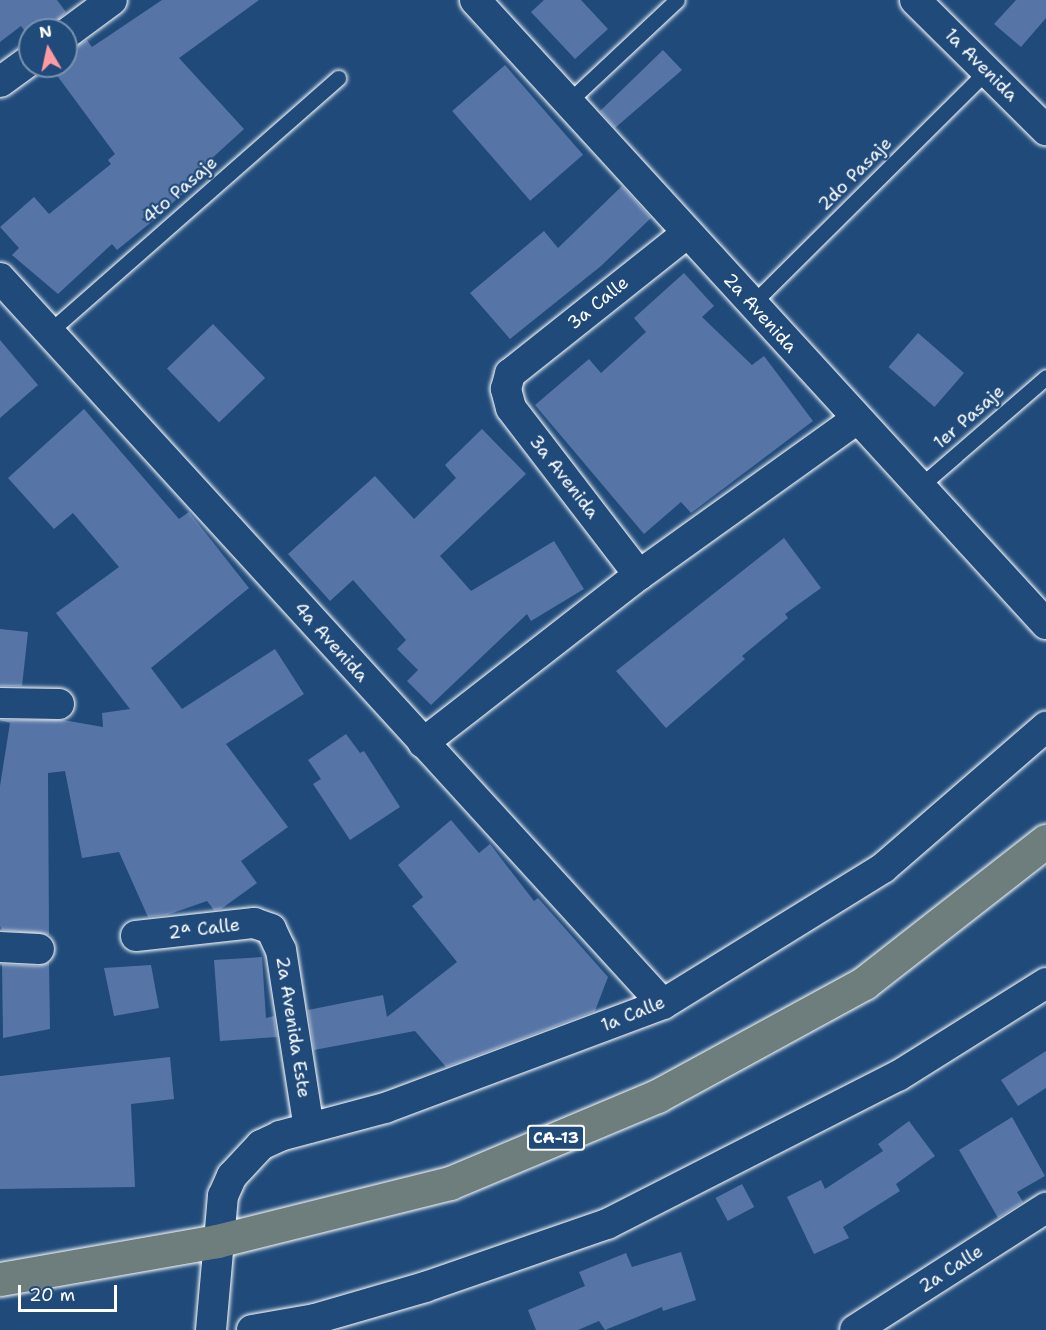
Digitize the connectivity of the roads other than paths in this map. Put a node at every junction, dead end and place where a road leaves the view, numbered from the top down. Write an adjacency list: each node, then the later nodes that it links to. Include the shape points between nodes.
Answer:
1 (112, 0): 5 (street)
2 (475, 0): 10 (street, 2a Avenida)
3 (676, 0): 10 (lane)
4 (915, 0): 7 (street, 1a Avenida)
5 (78, 25)
6 (18, 69): 9 (street)
7 (987, 71): 11 (street, 1a Avenida); 14 (lane, 2do Pasaje)
8 (338, 78): 15 (lane, 4to Pasaje)
9 (0, 82)
10 (568, 102): 12 (street, 2a Avenida)
11 (1046, 130)
12 (687, 232): 14 (street, 2a Avenida); 16 (street, 3a Calle)
13 (0, 278): 15 (street, 4a Avenida)
14 (752, 304): 18 (street, 2a Avenida)
15 (49, 332): 25 (street, 4a Avenida)
16 (510, 374): 20 (street, 3a Avenida, via 506,389 511,408)
17 (1046, 377): 19 (lane, 1er Pasaje)
18 (856, 419): 19 (street, 2a Avenida); 20 (street)
19 (918, 488): 21 (street, 2a Avenida)
20 (639, 575): 25 (street)
21 (1046, 624)
22 (0, 703): 23 (street)
23 (59, 704)
24 (1046, 727): 32 (street, 1a Calle, via 883,868)
25 (423, 743): 32 (street, 4a Avenida)
26 (1046, 841): 35 (main road, CA-13, via 864,983 657,1096 450,1183)
27 (272, 929): 28 (street, 2ª Calle, via 254,923); 33 (street, 2a Avenida Este, via 281,950)
28 (136, 936)
29 (0, 947): 30 (street)
30 (39, 949)
31 (1046, 983): 38 (street, via 898,1076 607,1224 425,1287 315,1319)
32 (663, 1004): 33 (street, 1a Calle, via 385,1108)
33 (309, 1128): 35 (street, 1a Calle, via 261,1145 245,1159 223,1196)
34 (1046, 1208): 39 (street, 2a Calle)
35 (217, 1241): 36 (main road, CA-13); 37 (street, 1a Calle)
36 (0, 1279)
37 (211, 1330)
38 (252, 1330)
39 (855, 1330)

